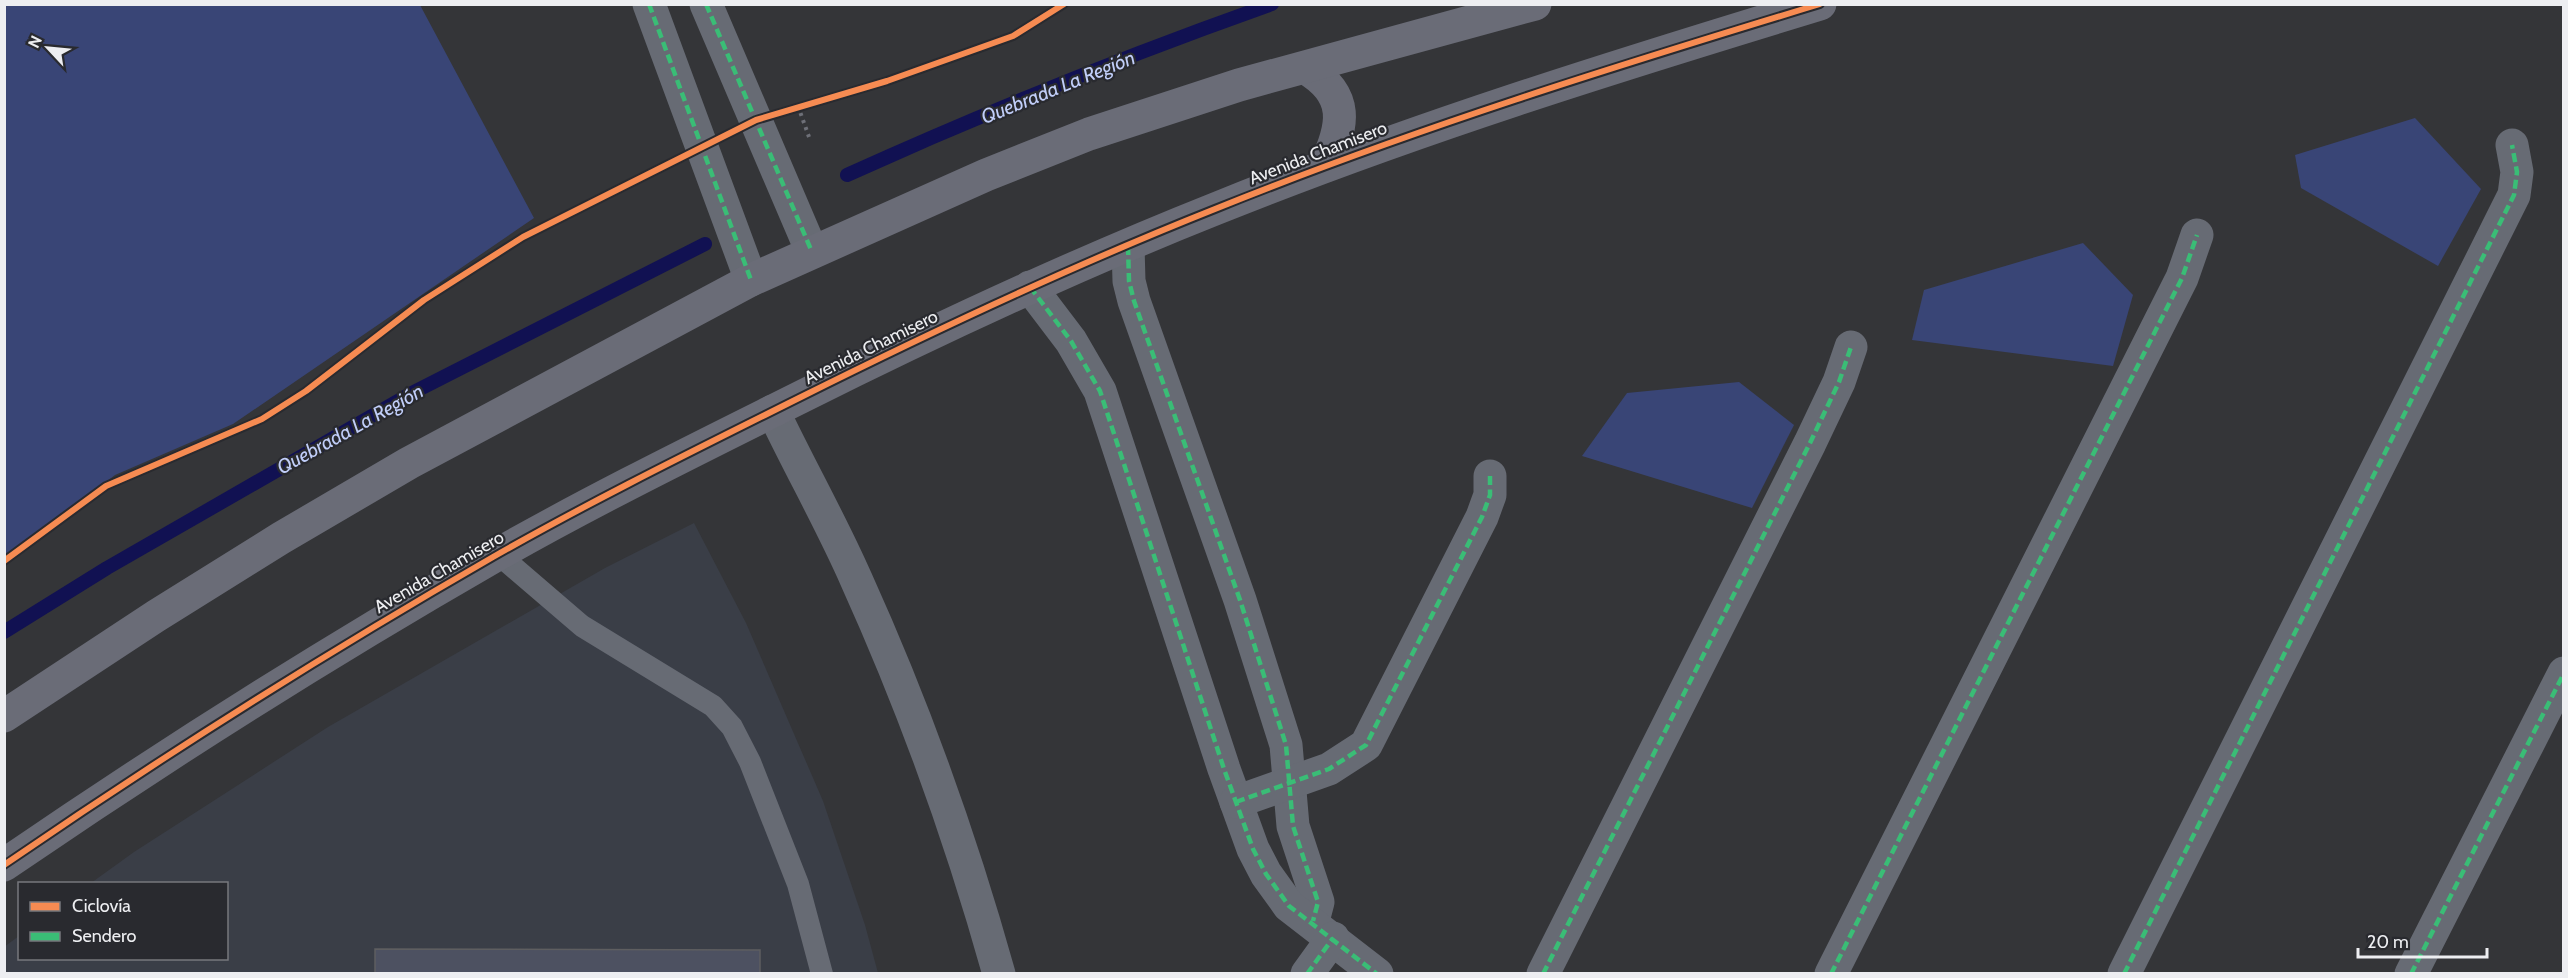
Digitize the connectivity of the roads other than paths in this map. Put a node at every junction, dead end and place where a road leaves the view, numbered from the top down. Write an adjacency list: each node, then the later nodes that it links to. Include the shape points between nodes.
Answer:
1 (649, 4): 11 (street)
2 (706, 4): 10 (street)
3 (1535, 4): 5 (street)
4 (1820, 4): 7 (street, Avenida Chamisero, via 1536,92)
5 (1307, 69): 7 (street, via 1327,84 1339,108 1338,137); 10 (street, via 1172,105 1089,134)
6 (2512, 145): 29 (street, via 2517,172 2514,195)
7 (1325, 166): 9 (street, Avenida Chamisero)
8 (2197, 235): 28 (street, via 2182,278)
9 (1128, 246): 12 (street, Avenida Chamisero); 19 (street, via 1131,291 1244,611 1286,745)
10 (812, 252): 11 (street)
11 (751, 279): 18 (street, via 379,480 156,616)
12 (1030, 287): 14 (street, Avenida Chamisero); 20 (street, via 1071,341 1100,391)
13 (1851, 347): 27 (street, via 1814,433)
14 (773, 411): 16 (street, Avenida Chamisero); 24 (street, via 855,577 906,695 952,819)
15 (1490, 476): 19 (street, via 1490,495 1482,517 1366,745 1329,769)
16 (498, 554): 21 (street, Avenida Chamisero, via 233,714); 23 (lane, via 582,626 713,706 732,727 750,762 798,884)
17 (2564, 673): 30 (street)
18 (4, 716)
19 (1288, 784): 20 (street); 22 (street, via 1293,826)
20 (1236, 802): 22 (street, via 1266,874 1289,906)
21 (4, 865)
22 (1323, 930): 25 (street); 26 (street)
23 (822, 974)
24 (999, 974)
25 (1307, 974)
26 (1377, 974)
27 (1543, 974)
28 (1831, 974)
29 (2124, 974)
30 (2411, 974)

